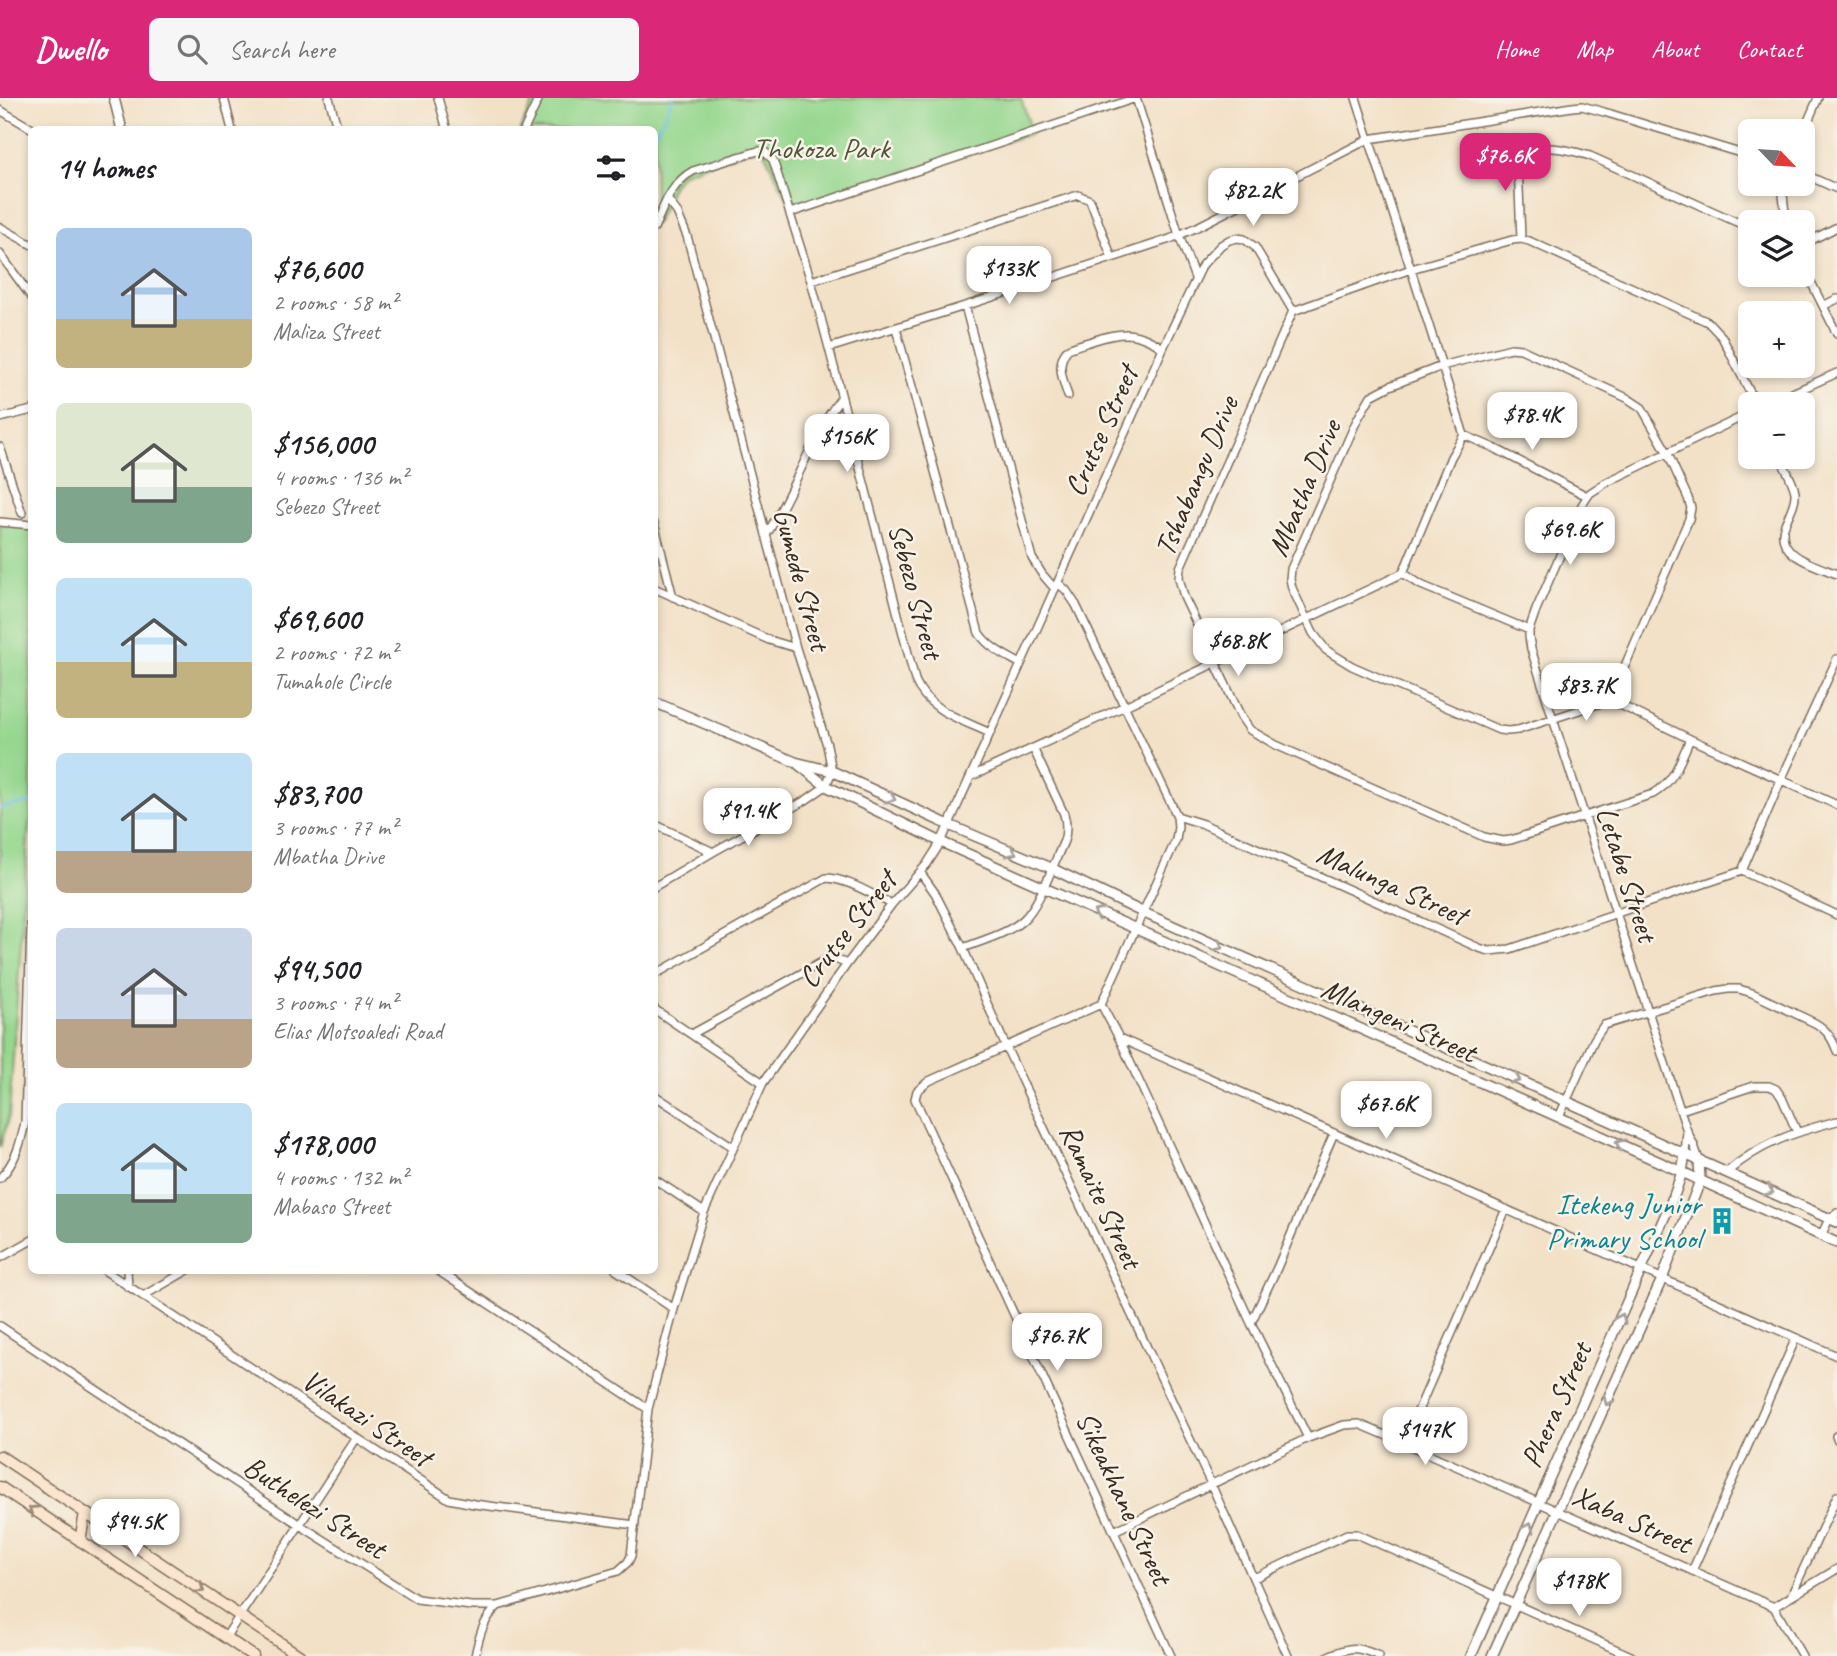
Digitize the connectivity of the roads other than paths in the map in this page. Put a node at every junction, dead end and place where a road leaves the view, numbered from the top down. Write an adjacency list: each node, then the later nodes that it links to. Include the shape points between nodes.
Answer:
1 (114, 98): 12 (street)
2 (224, 98): 13 (street)
3 (329, 98): 14 (street)
4 (438, 98): 15 (street)
5 (539, 98): 16 (street)
6 (1136, 98): 22 (street); 27 (street)
7 (1356, 98): 17 (street)
8 (1818, 98): 10 (street)
9 (0, 110): 11 (street)
10 (1809, 119)
11 (28, 126)
12 (121, 126)
13 (231, 126)
14 (337, 126)
15 (446, 126)
16 (526, 126)
17 (1369, 139): 18 (street, via 1582,106); 27 (street); 33 (street)
18 (1738, 152)
19 (1815, 179): 20 (street)
20 (1837, 189)
21 (667, 199): 22 (street, Sebezo Street, via 678,181 693,170 765,152 773,160); 23 (street); 63 (street, Gumede Street, via 687,236)
22 (790, 213): 35 (street, Sebezo Street)
23 (658, 219)
24 (1738, 223): 29 (street, via 1590,156 1566,149 1532,149 1522,154 1518,163)
25 (0, 227): 30 (street)
26 (1837, 227): 28 (street)
27 (1179, 235): 32 (street); 34 (street)
28 (1815, 238)
29 (1521, 239): 33 (street); 48 (street, via 1708,322 1722,337)
30 (28, 243)
31 (0, 254): 37 (street)
32 (1112, 258): 35 (street, via 1094,207 1078,195); 39 (street)
33 (1411, 269): 41 (street); 46 (street)
34 (1195, 278): 41 (street, Crutse Street, via 1221,245 1244,239 1255,247); 45 (street, Crutse Street)
35 (811, 281): 44 (street, Sebezo Street)
36 (1814, 287): 40 (street)
37 (28, 292)
38 (1837, 299): 40 (street)
39 (965, 306): 42 (street); 67 (street, via 1028,547 1035,566)
40 (1823, 306): 43 (street)
41 (1293, 311): 74 (street, Tshabangu Drive, via 1180,568 1180,586)
42 (896, 328): 44 (street); 75 (street, via 979,633 985,642)
43 (1837, 334)
44 (829, 348): 51 (street, Sebezo Street)
45 (1163, 348): 50 (street, Crutse Street, via 1124,333 1068,349 1060,365); 67 (street, Crutse Street)
46 (1442, 366): 55 (street); 57 (street, Mbatha Drive, via 1511,348 1531,353 1636,403); 70 (street, Mbatha Drive, via 1380,390 1361,412 1291,569 1292,589)
47 (1837, 373): 49 (street)
48 (1750, 392)
49 (1795, 392)
50 (1068, 396)
51 (841, 398): 63 (street); 80 (street, Sebezo Street, via 919,690 933,705)
52 (28, 411): 53 (street)
53 (0, 418)
54 (1738, 419): 57 (street)
55 (1464, 435): 59 (street); 65 (street)
56 (0, 447): 60 (street)
57 (1667, 453): 59 (street); 76 (street, Mbatha Drive, via 1691,508 1689,520)
58 (1785, 469): 66 (street, via 1795,495 1782,533 1784,543 1798,557)
59 (1587, 496): 71 (street)
60 (22, 513)
61 (0, 522): 62 (street)
62 (28, 525)
63 (766, 535): 72 (street, Gumede Street)
64 (658, 539): 69 (street)
65 (1403, 573): 70 (street); 71 (street, via 1421,585)
66 (1837, 574)
67 (1057, 586): 75 (street, Crutse Street); 78 (street, via 1066,590 1076,605)
68 (658, 590): 69 (street)
69 (673, 597): 72 (street)
70 (1306, 618): 74 (street); 79 (street, Mbatha Drive, via 1319,642 1339,659 1488,726 1508,731)
71 (1530, 630): 79 (street, Letabe Street, via 1531,649)
72 (796, 648): 84 (street, Gumede Street)
73 (1837, 659): 86 (street)
74 (1216, 662): 78 (street); 90 (street, Tshabangu Drive, via 1241,717 1260,737 1484,837 1511,840)
75 (1021, 664): 80 (street, Crutse Street)
76 (1610, 700): 79 (street, Mbatha Drive); 81 (street)
77 (658, 704): 83 (street)
78 (1125, 705): 82 (street); 89 (street)
79 (1553, 719): 90 (street, Letabe Street)
80 (990, 733): 85 (street, Crutse Street)
81 (1690, 739): 86 (street); 90 (street, Tshabangu Drive, via 1664,787)
82 (1033, 748): 85 (street); 95 (street, via 1067,823)
83 (795, 762): 84 (street, Mlangeni Street); 87 (street, Mlangeni Street)
84 (832, 771): 87 (street); 91 (street, Mlangeni Street, one-way to 91)
85 (971, 776): 91 (street, Crutse Street)
86 (1781, 780): 88 (street); 96 (street)
87 (826, 786): 93 (street, Mlangeni Street); 94 (street)
88 (1837, 805)
89 (1177, 816): 101 (street, via 1176,840); 102 (street, Malunga Street, via 1489,951)
90 (1585, 817): 102 (street, Letabe Street)
91 (949, 825): 93 (street, Crutse Street); 95 (street, Mlangeni Street, one-way to 95)
92 (658, 826): 94 (street)
93 (941, 842): 97 (street, Crutse Street); 99 (street, Mlangeni Street)
94 (713, 852): 98 (street)
95 (1051, 868): 99 (street); 101 (street, Mlangeni Street)
96 (1742, 871): 102 (street, Malunga Street); 103 (street)
97 (920, 872): 100 (street, Crutse Street); 105 (street, Ramaite Street)
98 (658, 885)
99 (1043, 887): 104 (street, Mlangeni Street, one-way to 99); 105 (street, via 1022,921)
100 (892, 904): 106 (street, Crutse Street); 107 (street, via 826,878)
101 (1143, 912): 104 (street); 118 (street, Mlangeni Street, one-way to 118)
102 (1616, 914): 110 (street, Letabe Street)
103 (1837, 915)
104 (1135, 929): 108 (street); 120 (street, Mlangeni Street)
105 (963, 948): 114 (street, Ramaite Street)
106 (847, 964): 112 (street, via 824,961); 116 (street, Crutse Street)
107 (658, 973)
108 (1101, 1004): 113 (street); 114 (street)
109 (658, 1012): 112 (street)
110 (1648, 1012): 115 (street, via 1716,991 1739,989 1823,1028); 118 (street, via 1604,1025); 119 (street, Letabe Street)
111 (28, 1023): 130 (street, via 25,1122 16,1155)
112 (692, 1034): 116 (street)
113 (1119, 1038): 124 (street); 151 (street)
114 (1006, 1047): 160 (street, Ramaite Street); 168 (street, Sikeakhane Street, via 929,1082 917,1091 915,1100)
115 (1837, 1051)
116 (763, 1083): 125 (street, Crutse Street)
117 (658, 1098): 125 (street)
118 (1566, 1101): 120 (street); 126 (street, Mlangeni Street)
119 (1681, 1110): 122 (street, Letabe Street); 123 (street, via 1754,1086 1769,1086 1782,1098)
120 (1559, 1117): 128 (street, Mlangeni Street, one-way to 120)
121 (1837, 1121): 123 (street)
122 (1687, 1131): 126 (street, Letabe Street); 127 (street, Letabe Street)
123 (1797, 1132): 129 (street, via 1749,1154)
124 (1334, 1133): 133 (street); 151 (street)
125 (733, 1147): 134 (street, Crutse Street)
126 (1685, 1154): 127 (street, Mlangeni Street); 128 (street, Phera Street)
127 (1699, 1160): 129 (street, Mlangeni Street); 131 (street)
128 (1682, 1172): 131 (street, Mlangeni Street); 141 (street, Phera Street)
129 (1727, 1172): 135 (street, Mlangeni Street, one-way to 135)
130 (0, 1178)
131 (1700, 1180): 136 (street, Mlangeni Street); 147 (street, Phera Street)
132 (658, 1182): 134 (street)
133 (1506, 1209): 141 (street); 158 (street)
134 (704, 1212): 150 (street, Crutse Street)
135 (1835, 1218): 136 (street)
136 (1821, 1236): 138 (street, Mlangeni Street)
137 (28, 1242): 140 (street)
138 (1837, 1242)
139 (0, 1247): 140 (street)
140 (2, 1257)
141 (1642, 1270): 147 (street); 163 (street, Phera Street, one-way to 141)
142 (110, 1274): 148 (street, Vilakazi Street)
143 (127, 1274): 148 (street)
144 (181, 1274): 149 (street)
145 (443, 1274): 155 (street)
146 (622, 1274): 150 (street)
147 (1662, 1279): 153 (street); 164 (street, Phera Street, one-way to 164)
148 (128, 1287): 149 (street, Vilakazi Street)
149 (143, 1296): 157 (street, Vilakazi Street)
150 (674, 1309): 155 (street, Crutse Street)
151 (1251, 1322): 156 (street)
152 (0, 1326): 166 (street, Buthelezi Street)
153 (1796, 1338): 154 (street); 172 (street)
154 (1837, 1356)
155 (648, 1409): 167 (street, Crutse Street)
156 (1308, 1438): 158 (street, Xaba Street, via 1351,1423); 160 (street, Xaba Street)
157 (356, 1439): 166 (street); 167 (street, Vilakazi Street, via 449,1499)
158 (1404, 1443): 163 (street, Xaba Street)
159 (0, 1457): 165 (main road)
160 (1211, 1484): 168 (street, Xaba Street); 173 (street, Ramaite Street)
161 (0, 1487): 169 (main road, one-way to 161)
162 (1837, 1496): 174 (street)
163 (1540, 1503): 164 (street, Xaba Street); 175 (street, Phera Street, one-way to 163)
164 (1558, 1512): 172 (street, Xaba Street); 176 (street, Phera Street)
165 (85, 1513): 169 (main road); 179 (main road, one-way to 179)
166 (300, 1525): 177 (street, Buthelezi Street, via 417,1599); 179 (street)
167 (635, 1525): 170 (street, Crutse Street)
168 (1114, 1531): 184 (street, Sikeakhane Street)
169 (80, 1541): 180 (main road)
170 (631, 1556): 177 (street, Buthelezi Street, via 618,1571)
171 (1837, 1569): 174 (street)
172 (1692, 1571): 178 (street, Xaba Street)
173 (1254, 1578): 175 (street, via 1352,1533); 185 (street, Ramaite Street)
174 (1791, 1596): 178 (street)
175 (1497, 1597): 176 (street); 188 (street, Phera Street)
176 (1516, 1605): 189 (street, Phera Street); 190 (street)
177 (498, 1606): 183 (street, via 484,1624)
178 (1774, 1607): 191 (street)
179 (239, 1615): 180 (street); 182 (main road)
180 (226, 1638): 181 (main road)
181 (253, 1656)
182 (300, 1656)
183 (475, 1656)
184 (1171, 1656)
185 (1288, 1656)
186 (1328, 1656): 187 (street, via 1351,1647)
187 (1379, 1656)
188 (1471, 1656)
189 (1492, 1656)
190 (1631, 1656)
191 (1802, 1656)

